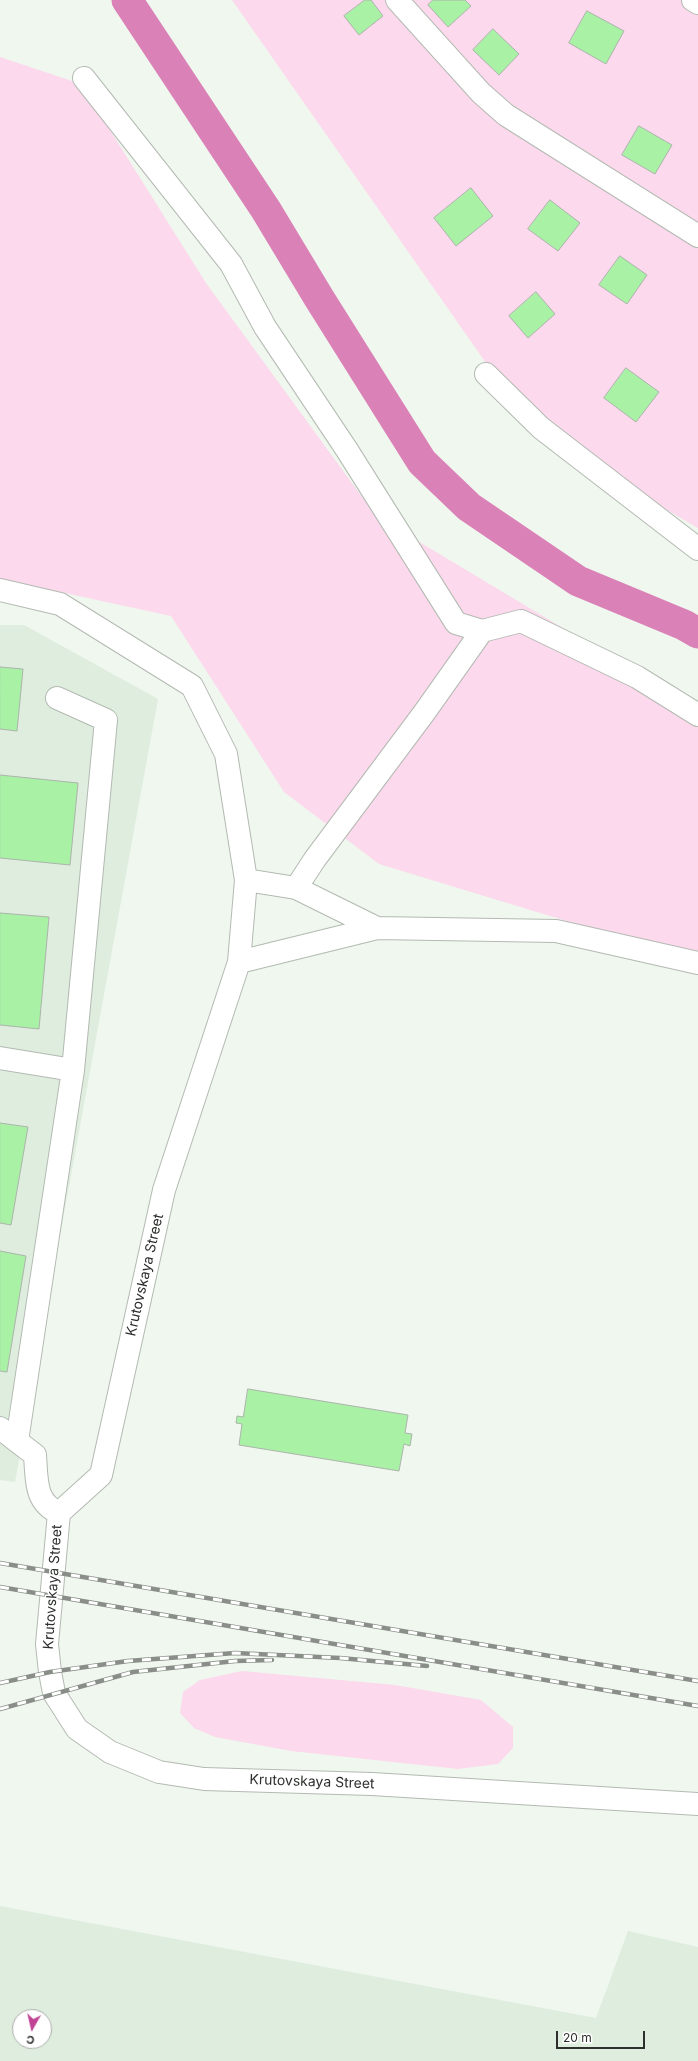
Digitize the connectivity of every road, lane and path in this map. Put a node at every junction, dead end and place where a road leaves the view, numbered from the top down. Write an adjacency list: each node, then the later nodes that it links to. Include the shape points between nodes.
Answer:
1 (397, 0): 5 (street, via 481,93 506,115)
2 (693, 0): 3 (street)
3 (698, 3)
4 (84, 78): 9 (street, via 231,264 265,327 347,450 456,623)
5 (698, 236)
6 (486, 374): 7 (street, via 540,428)
7 (698, 549)
8 (0, 590): 12 (street, Krutovskaya Street, via 60,604 192,686 226,754)
9 (482, 631): 11 (street, via 520,621 636,678); 13 (street)
10 (57, 698): 18 (street, via 106,720)
11 (698, 715)
12 (246, 880): 13 (street); 15 (street, Krutovskaya Street)
13 (296, 888): 14 (street)
14 (377, 928): 15 (street); 16 (street, via 556,931)
15 (239, 962): 21 (street, Krutovskaya Street, via 164,1190 101,1475)
16 (698, 963)
17 (0, 1058): 18 (street)
18 (73, 1070): 20 (street)
19 (0, 1428): 20 (street)
20 (17, 1441): 21 (street, via 35,1455 39,1495 49,1509)
21 (59, 1513): 22 (street, Krutovskaya Street, via 47,1644 54,1693 77,1729 110,1752 159,1772 204,1778 372,1784)
22 (698, 1804)

